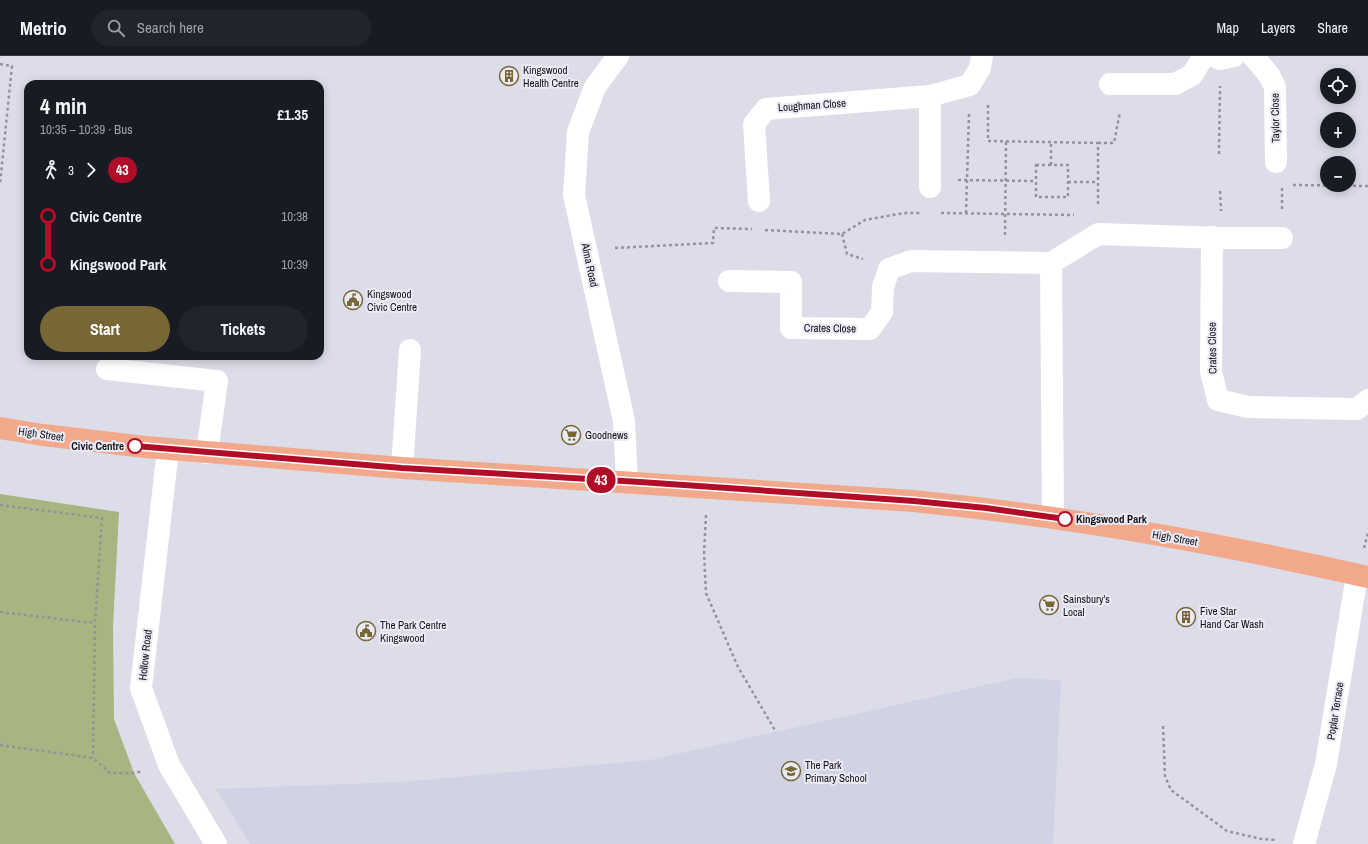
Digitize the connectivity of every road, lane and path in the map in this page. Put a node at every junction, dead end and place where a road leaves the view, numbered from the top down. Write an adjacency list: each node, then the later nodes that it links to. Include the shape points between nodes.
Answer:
1 (618, 56): 37 (street, Alma Road, via 596,87 578,132 574,195)
2 (982, 56): 7 (street, via 980,68)
3 (1253, 56): 13 (street, Taylor Close, via 1269,75 1275,88)
4 (1218, 57): 6 (street, via 1175,84); 12 (path)
5 (0, 64): 20 (path, via 12,66)
6 (1117, 84): 11 (path, via 1114,143)
7 (970, 85): 8 (street, Loughman Close); 9 (path, via 988,94 988,141); 15 (path)
8 (930, 96): 24 (street); 25 (street, Loughman Close, via 766,109 754,124)
9 (1006, 141): 10 (path); 16 (path)
10 (1051, 142): 11 (path); 14 (path)
11 (1098, 143): 19 (path)
12 (1219, 154)
13 (1276, 162)
14 (1051, 165): 17 (path, via 1036,165); 18 (path, via 1068,164)
15 (967, 180): 16 (path); 29 (path)
16 (1006, 181): 17 (path); 30 (path)
17 (1036, 181): 18 (path, via 1036,197 1068,197)
18 (1068, 182): 19 (path)
19 (1098, 182): 26 (path)
20 (0, 184)
21 (1282, 184): 36 (path)
22 (1289, 185): 23 (path)
23 (1368, 186)
24 (930, 187)
25 (759, 201)
26 (1098, 209)
27 (927, 213): 34 (path, via 904,213 865,220)
28 (935, 213): 29 (path)
29 (966, 213): 30 (path)
30 (1005, 214): 31 (path); 38 (path)
31 (1075, 215)
32 (752, 229): 37 (path, via 714,228 713,243)
33 (760, 229): 34 (path)
34 (842, 234): 40 (path, via 847,254)
35 (1212, 237): 36 (street); 39 (street, via 1098,234); 44 (street, Crates Close, via 1211,372 1218,400 1248,407 1357,409)
36 (1282, 238)
37 (586, 249): 49 (street, Alma Road, via 624,421)
38 (1005, 262): 39 (street); 40 (street, via 910,261)
39 (1051, 263): 52 (street)
40 (889, 269): 41 (street, Crates Close, via 884,287 882,312 870,329 791,328 791,282)
41 (729, 281)
42 (410, 350): 48 (street)
43 (107, 369): 47 (street, via 217,381)
44 (1368, 400)
45 (0, 428): 46 (main road, High Street)
46 (168, 449): 47 (main road, High Street); 60 (street, Hollow Road, via 141,688)
47 (207, 452): 48 (main road, High Street)
48 (402, 468): 49 (main road, High Street)
49 (627, 482): 50 (main road, High Street)
50 (708, 487): 52 (main road, High Street, via 914,501); 57 (path, via 704,553 706,593 738,667)
51 (0, 505): 55 (path, via 102,518)
52 (1053, 517): 53 (main road, High Street, via 1200,542)
53 (1362, 576): 62 (street, Poplar Terrace, via 1326,764)
54 (0, 612): 55 (path)
55 (95, 624): 59 (path)
56 (1163, 726): 62 (path, via 1165,776 1171,790 1227,831 1261,839)
57 (776, 732)
58 (0, 746): 59 (path)
59 (93, 758): 60 (path, via 110,773 134,773)
60 (169, 765): 61 (street, Hollow Road)
61 (216, 844)
62 (1304, 844)

